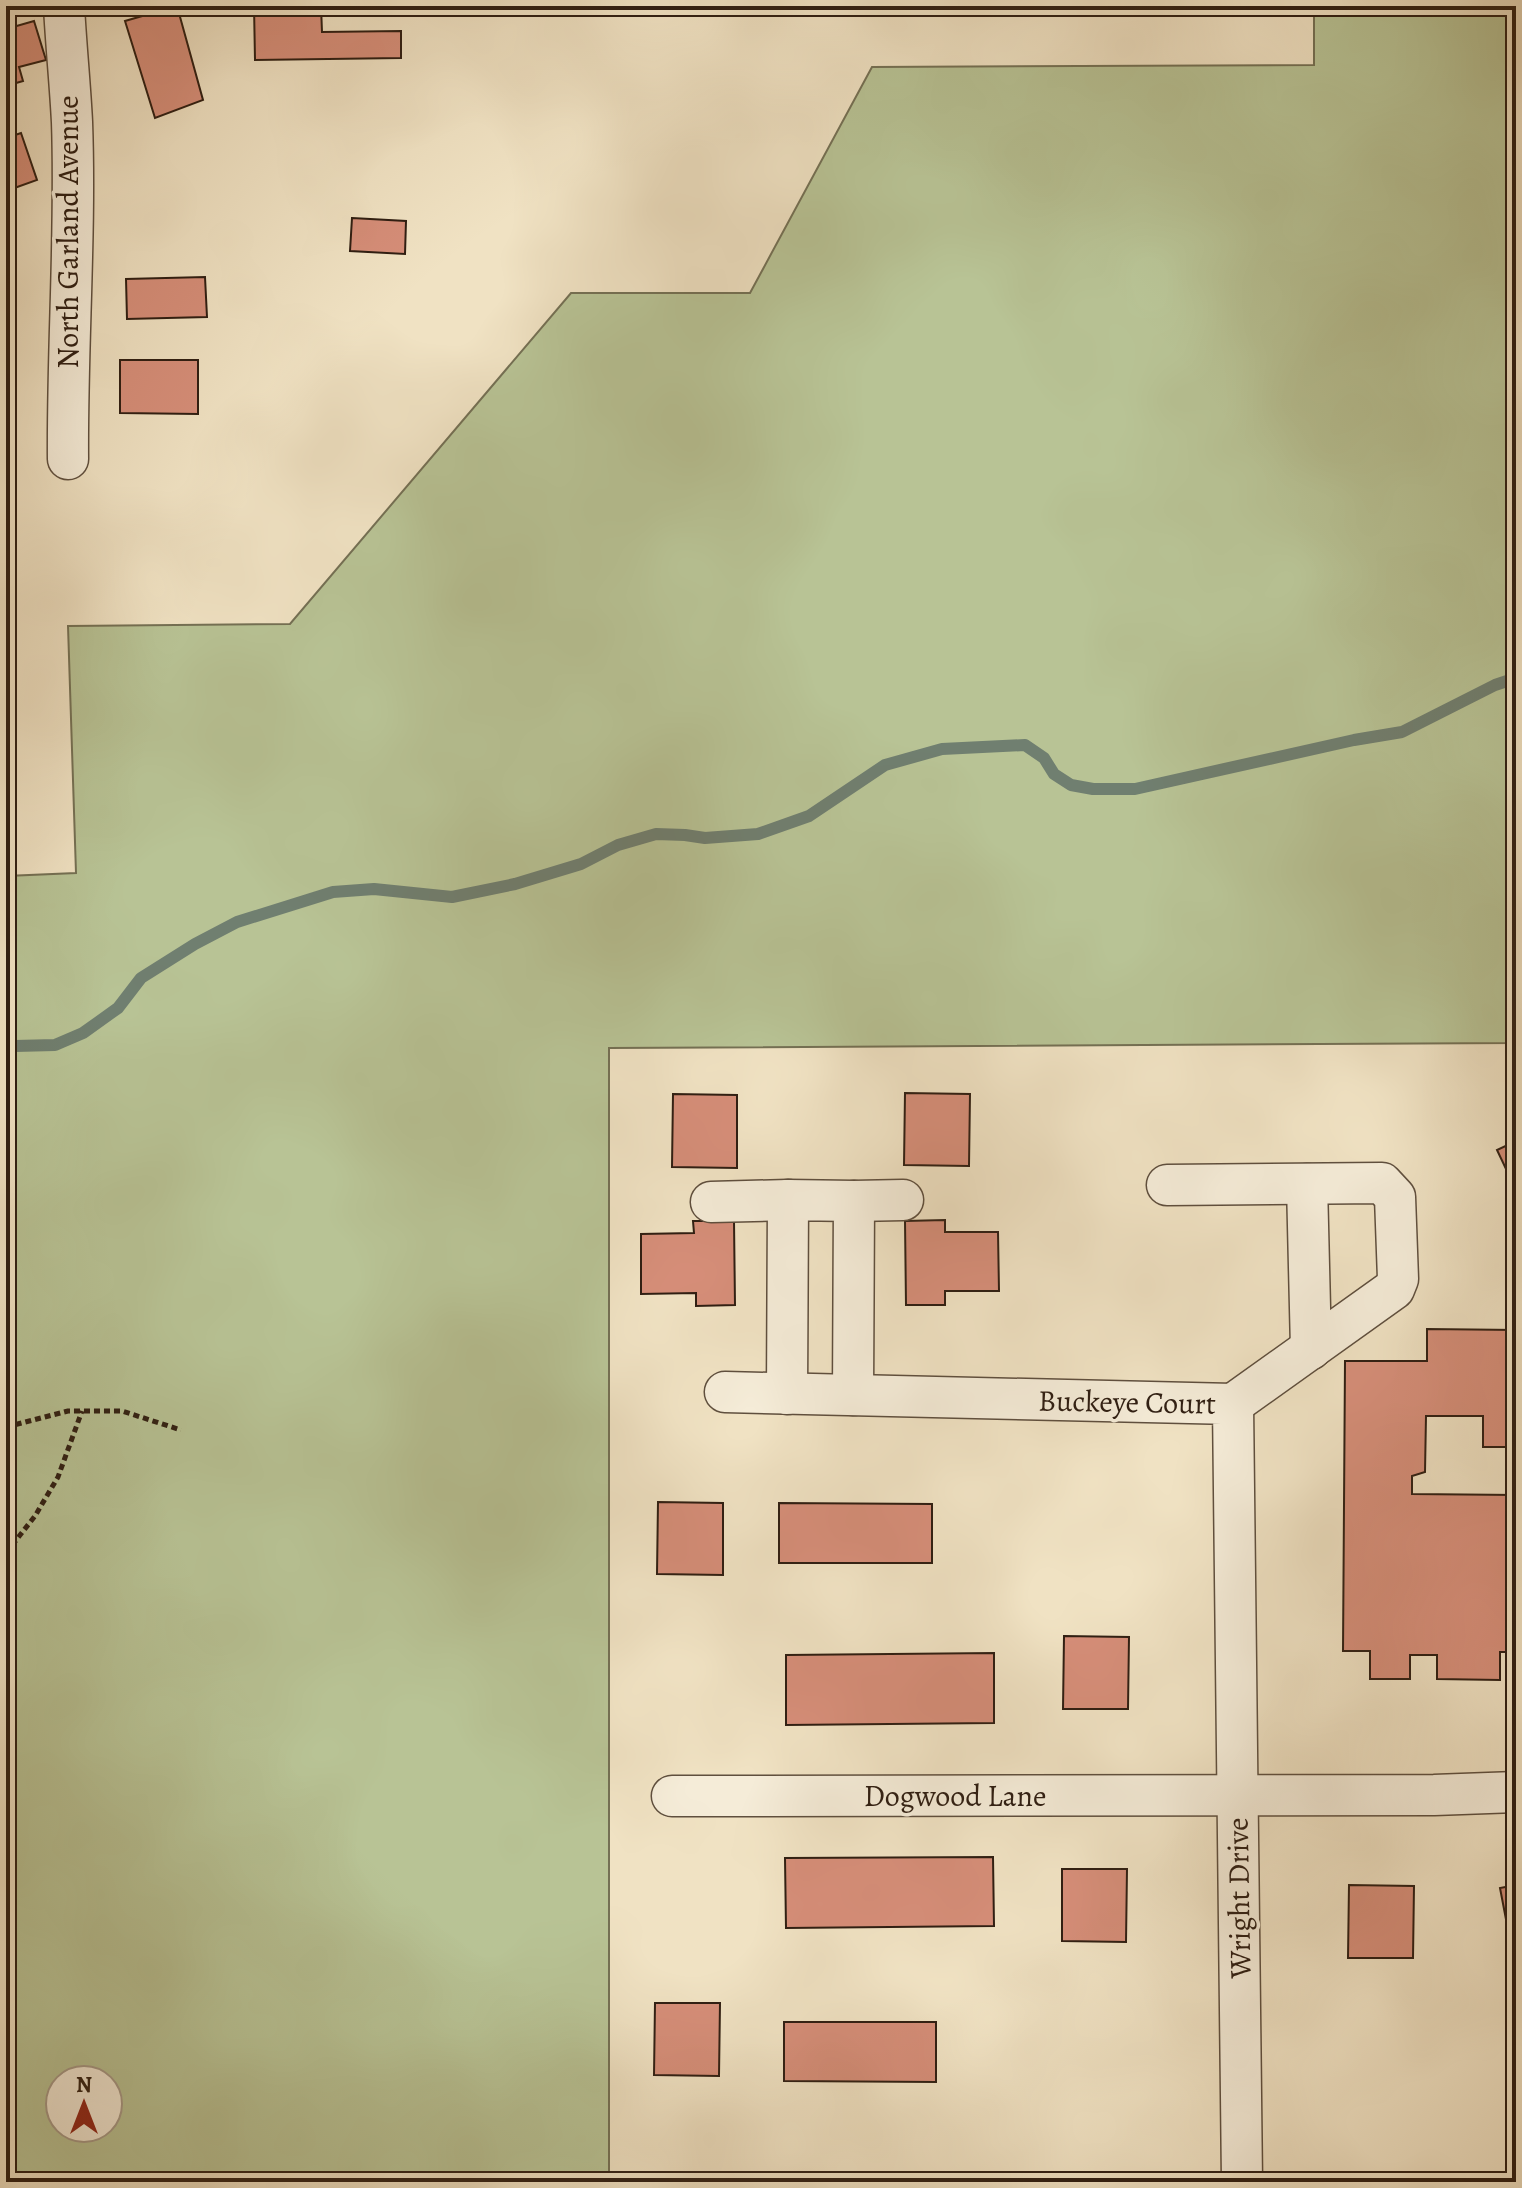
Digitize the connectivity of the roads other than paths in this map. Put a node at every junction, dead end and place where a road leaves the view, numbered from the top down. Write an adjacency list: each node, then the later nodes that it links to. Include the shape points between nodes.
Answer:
1 (64, 6): 2 (street, North Garland Avenue, via 72,124)
2 (68, 459)
3 (1307, 1184): 4 (street); 9 (street); 9 (street, via 1382,1183 1395,1197 1398,1279 1394,1289)
4 (1167, 1185)
5 (788, 1200): 7 (street); 8 (street); 11 (street)
6 (903, 1200): 7 (street)
7 (854, 1201): 12 (street)
8 (711, 1202)
9 (1311, 1349): 13 (street)
10 (725, 1392): 11 (street, Buckeye Court)
11 (787, 1394): 12 (street, Buckeye Court)
12 (853, 1395): 13 (street, Buckeye Court)
13 (1233, 1404): 16 (street, Buckeye Court)
14 (1516, 1792): 16 (street, Wright Drive)
15 (672, 1796): 16 (street, Dogwood Lane)
16 (1238, 1796): 17 (street, Wright Drive)
17 (1242, 2182)

